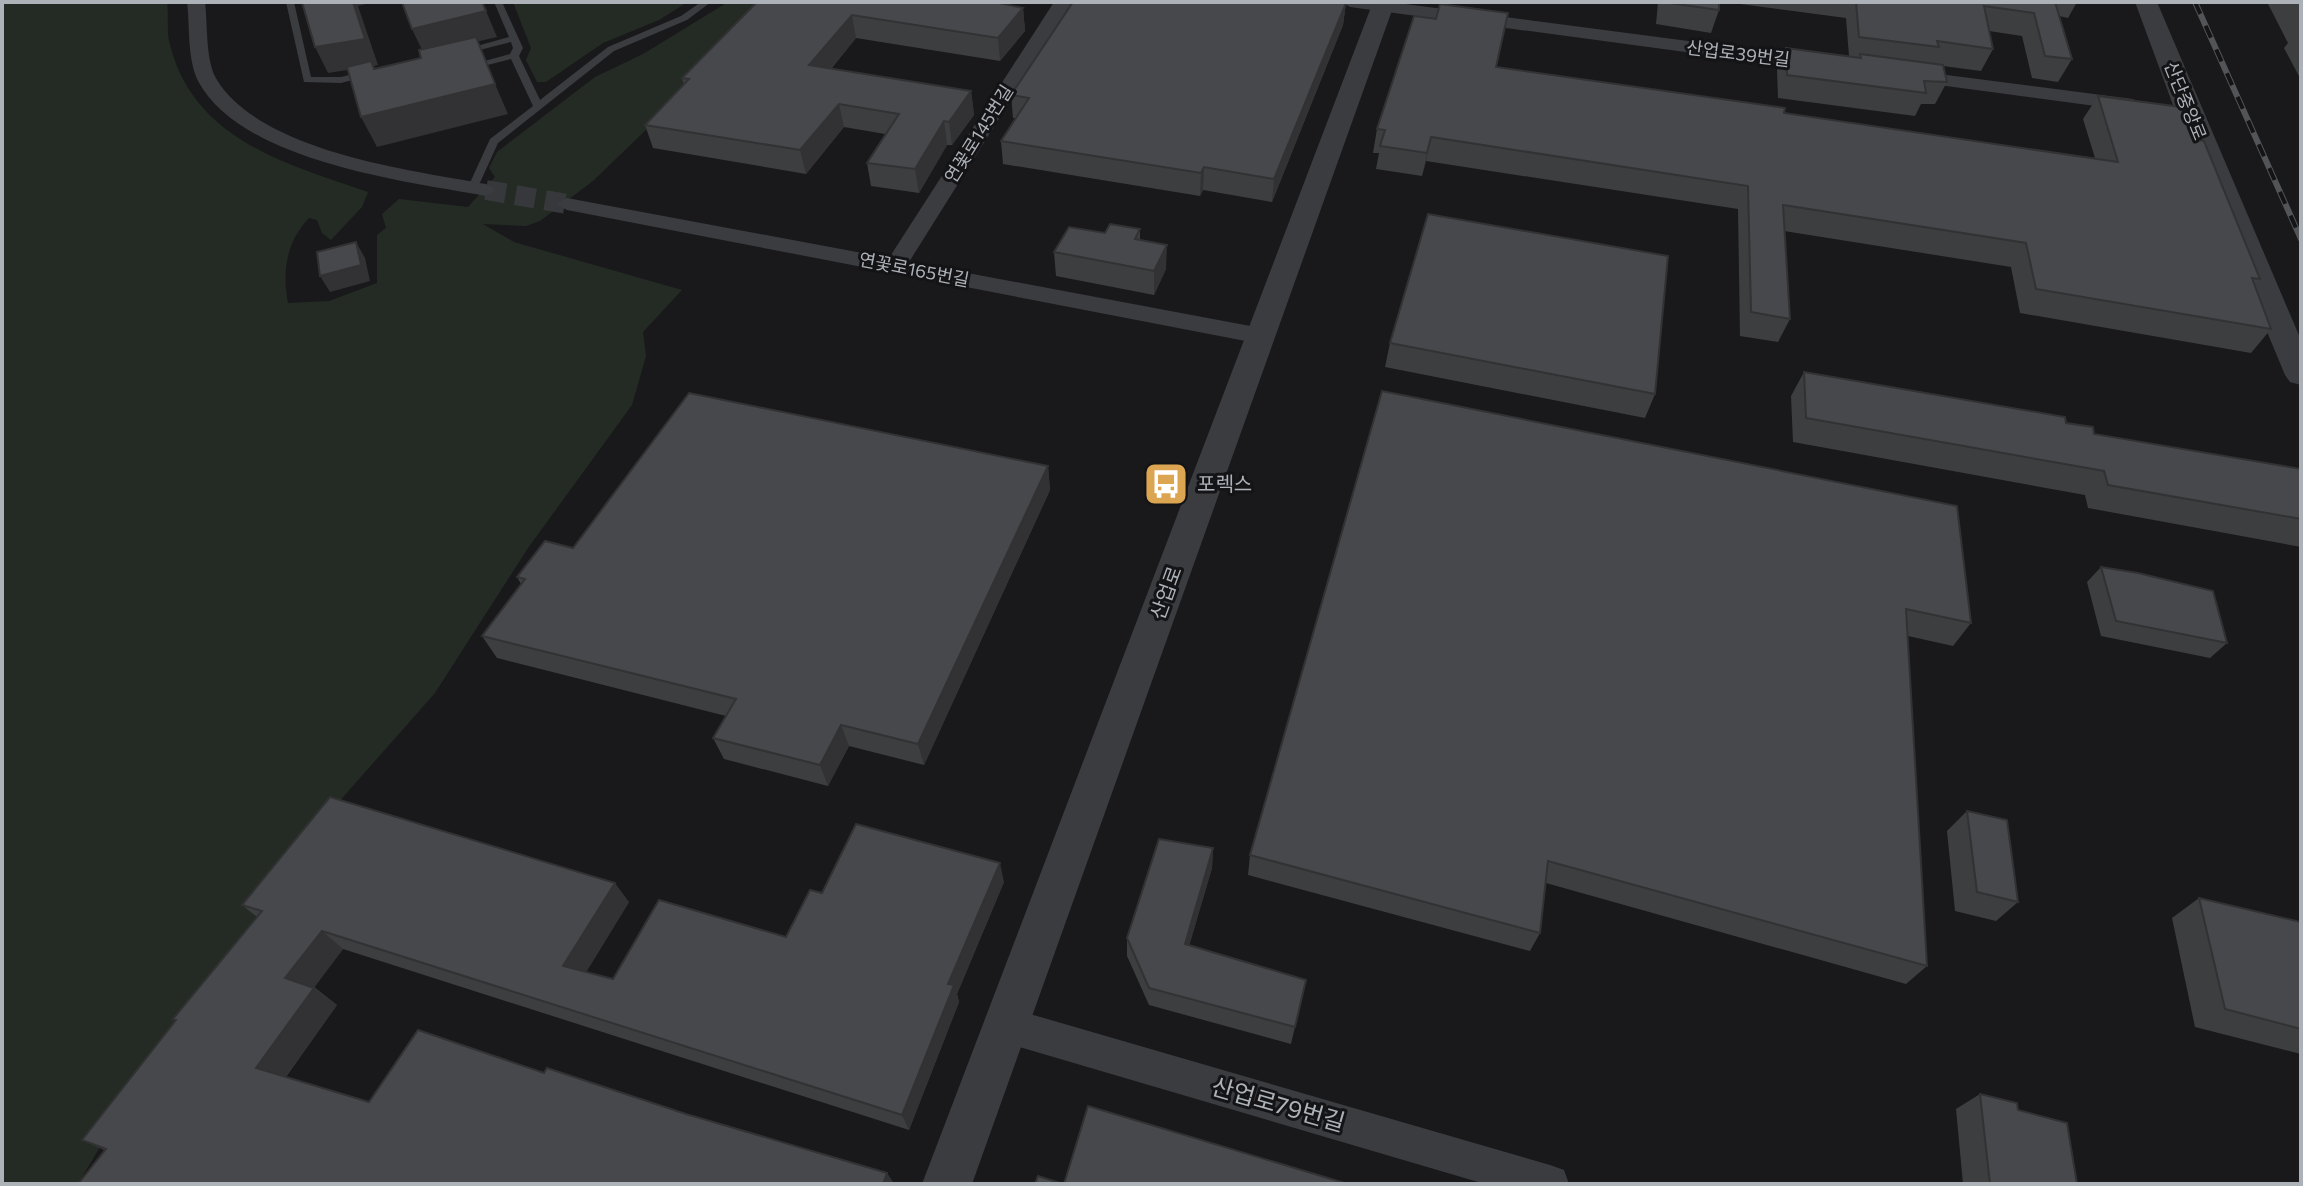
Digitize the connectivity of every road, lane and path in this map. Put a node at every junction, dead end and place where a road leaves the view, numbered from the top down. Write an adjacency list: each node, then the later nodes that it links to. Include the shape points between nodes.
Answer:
1 (196, 2): 17 (street, via 207,80 246,123 369,169)
2 (290, 2): 13 (lane, via 307,80 347,83)
3 (498, 2): 8 (lane)
4 (707, 2): 15 (lane, via 684,18 611,49)
5 (1063, 2): 19 (street, 연꽃로145번길)
6 (2146, 2): 16 (street, 산단중앙로)
7 (1372, 4): 11 (street, 산업로39번길); 20 (street, 산업로)
8 (514, 39): 9 (lane); 10 (lane)
9 (453, 54)
10 (514, 56): 12 (lane); 15 (lane)
11 (1841, 67)
12 (455, 70)
13 (376, 72)
14 (1889, 73): 16 (street)
15 (538, 107): 17 (lane, via 494,141)
16 (2173, 111): 21 (street, 산단중앙로)
17 (480, 188)
18 (567, 204): 19 (street, 연꽃로165번길)
19 (895, 266): 20 (street, 연꽃로165번길)
20 (1261, 336): 22 (street, 산업로)
21 (2301, 375)
22 (1006, 1025): 23 (street, 산업로); 24 (street, 산업로79번길)
23 (947, 1184)
24 (1550, 1184)

